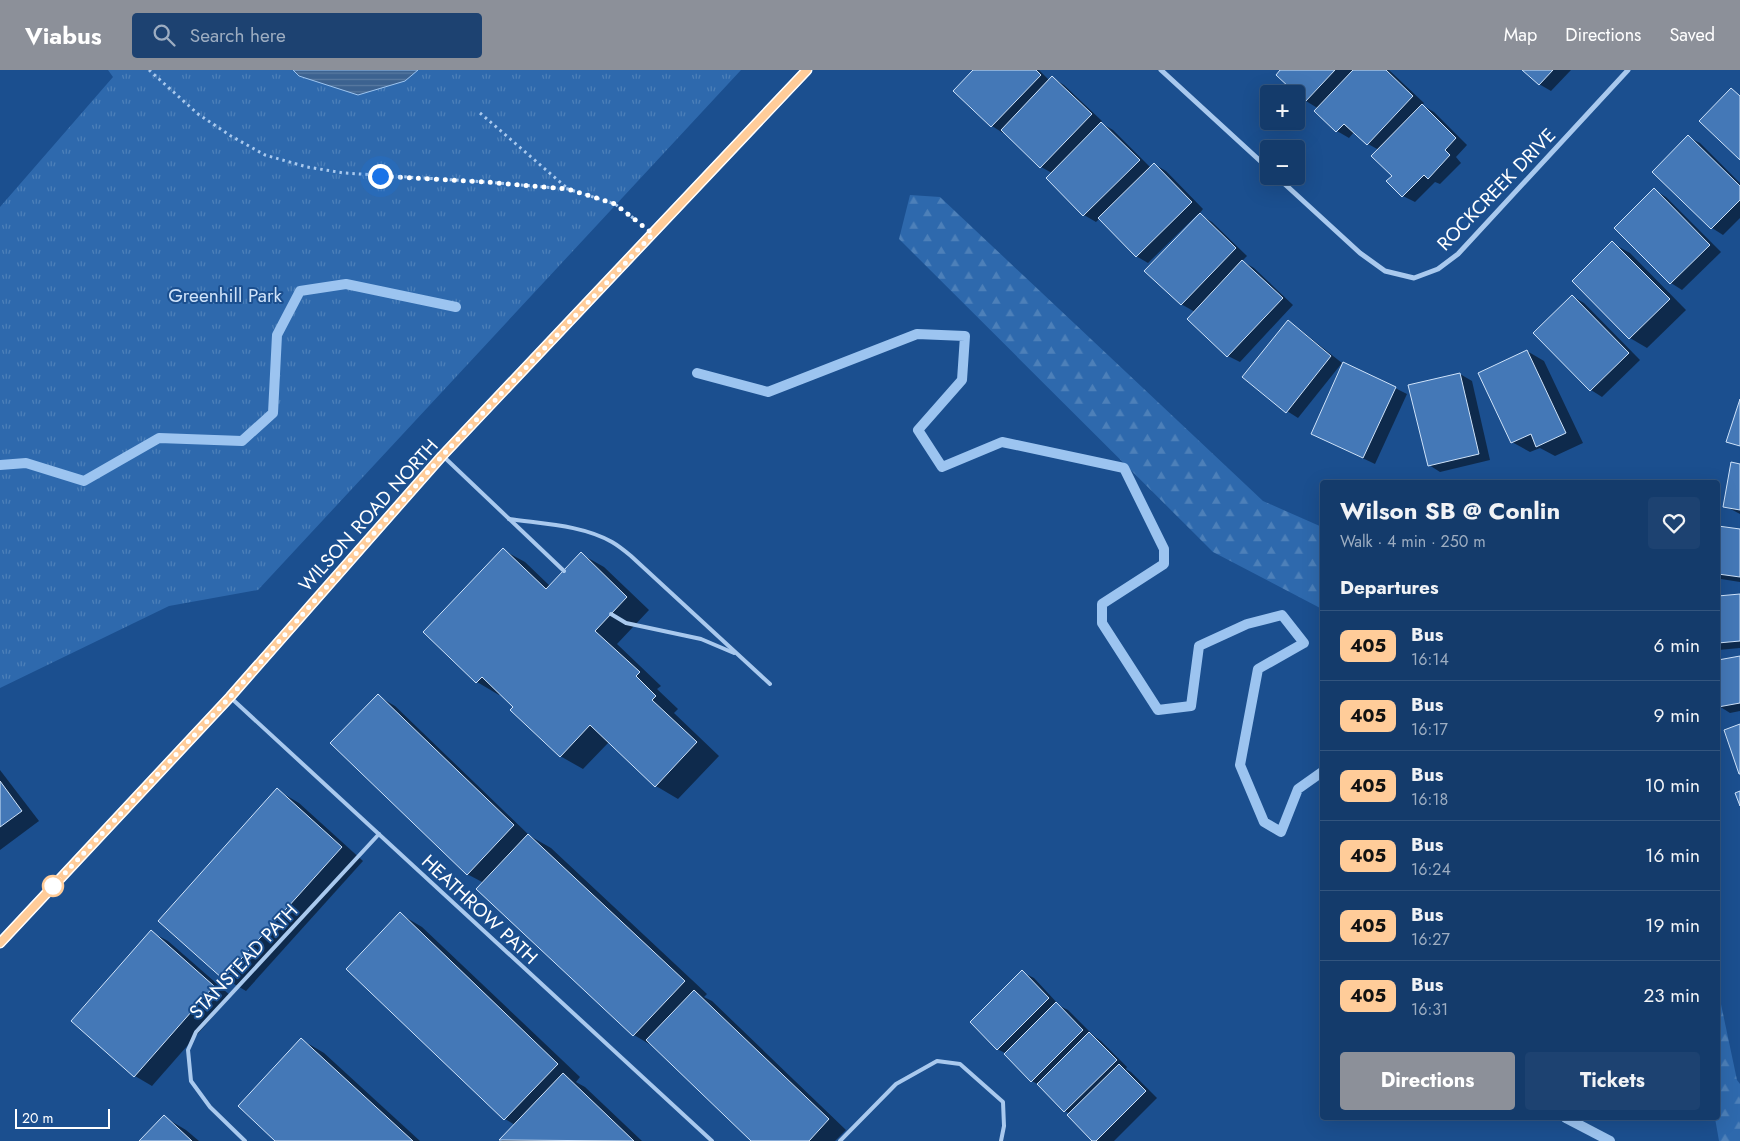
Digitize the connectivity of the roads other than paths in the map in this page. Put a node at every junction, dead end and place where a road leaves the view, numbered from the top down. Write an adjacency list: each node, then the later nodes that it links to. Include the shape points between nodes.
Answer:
1 (807, 70): 6 (street, WILSON ROAD NORTH)
2 (1161, 70): 4 (street)
3 (1628, 70): 5 (street, ROCKCREEK DRIVE, via 1458,254 1438,269 1414,278 1385,271 1360,253)
4 (1260, 162)
5 (1286, 185)
6 (442, 456): 7 (lane); 12 (street, WILSON ROAD NORTH)
7 (509, 519): 8 (lane); 10 (lane, via 566,527 612,542)
8 (564, 571)
9 (611, 614): 10 (lane, via 626,623 701,640)
10 (737, 654): 11 (lane)
11 (770, 684)
12 (230, 697): 13 (lane, HEATHROW PATH); 14 (street, WILSON ROAD NORTH)
13 (379, 834): 15 (lane, STANSTEAD PATH, via 196,1032 188,1050 191,1081 210,1108); 16 (lane, HEATHROW PATH)
14 (0, 943)
15 (245, 1141)
16 (712, 1141)
17 (840, 1141): 18 (lane, via 896,1084 937,1061 960,1064 1003,1102)
18 (1001, 1141)

